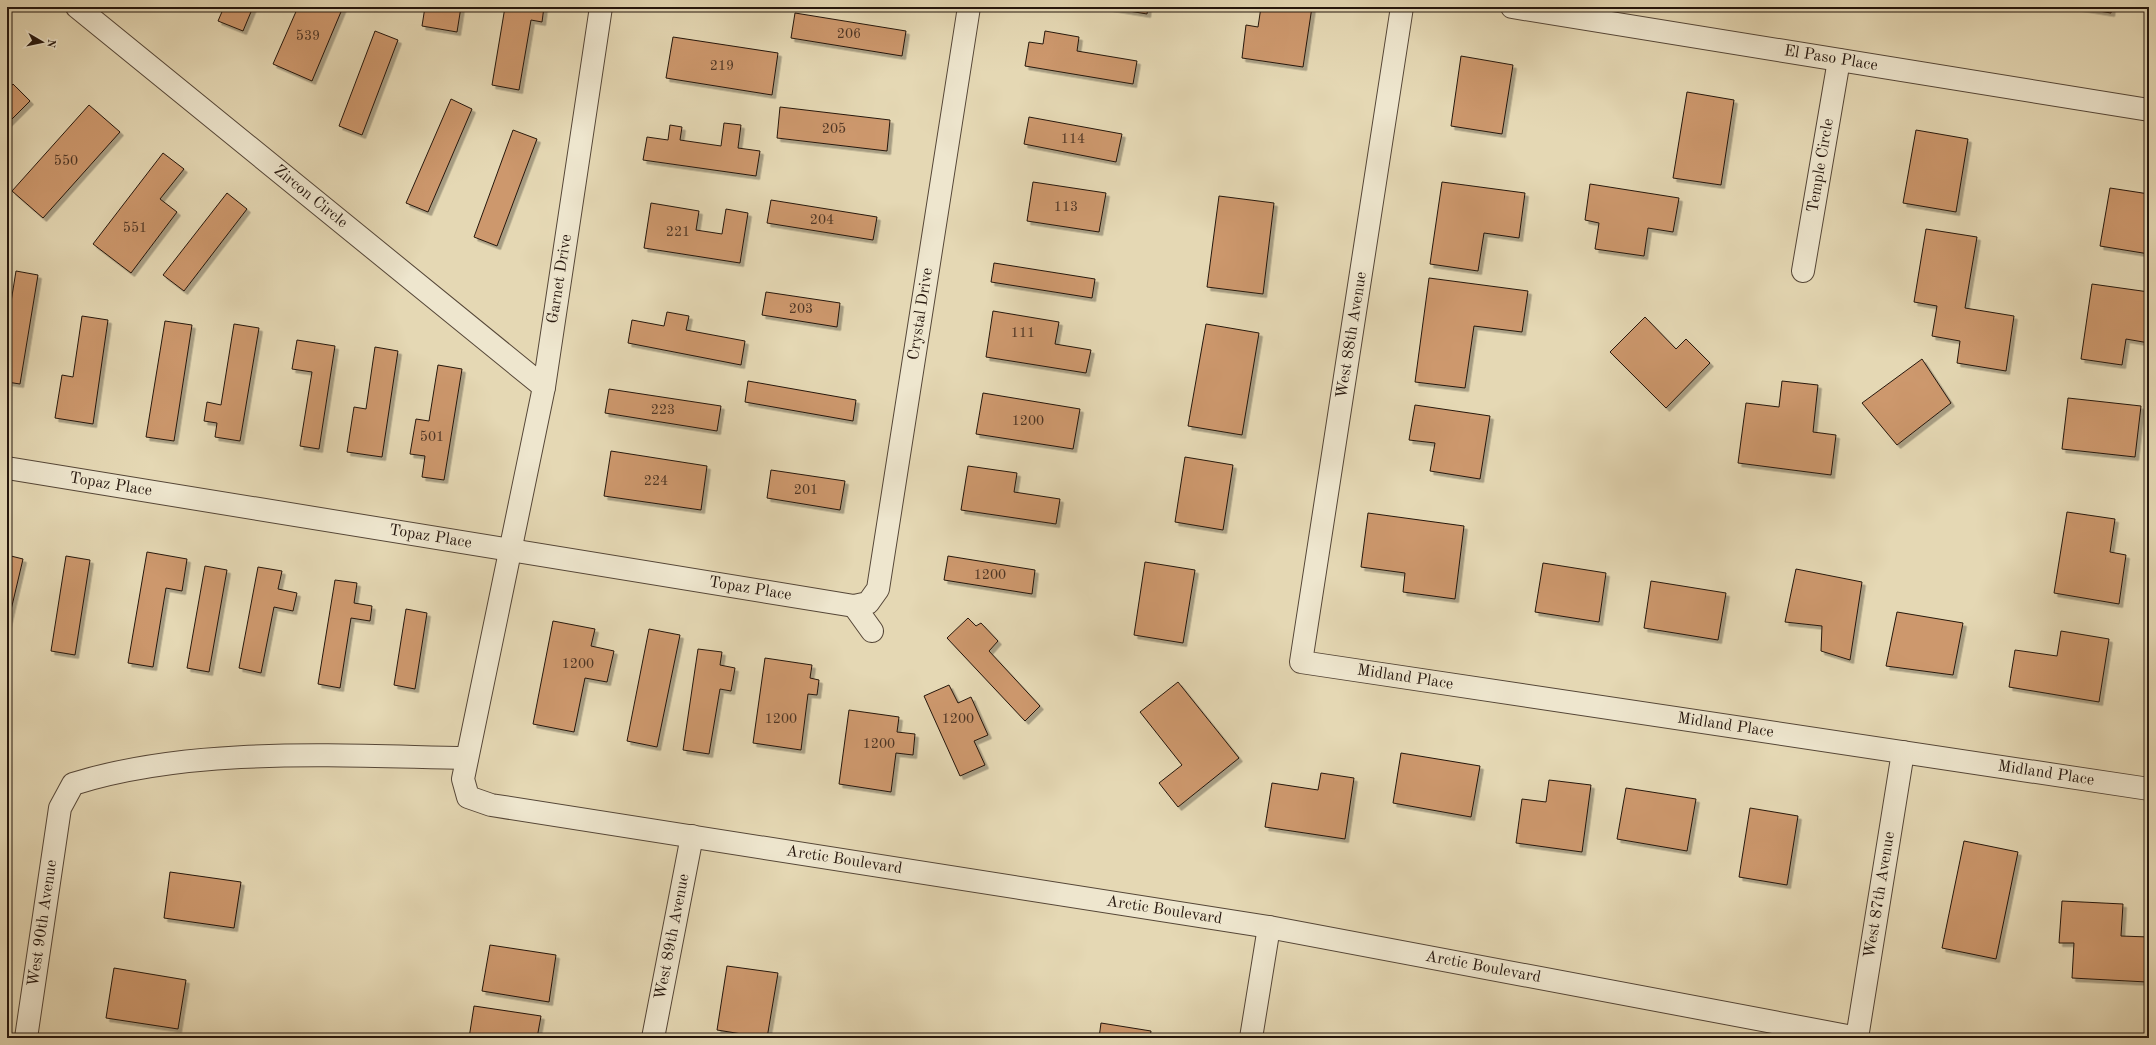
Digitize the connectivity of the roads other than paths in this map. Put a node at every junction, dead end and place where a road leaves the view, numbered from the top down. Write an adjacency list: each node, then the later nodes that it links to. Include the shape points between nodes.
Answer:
1 (78, 7): 9 (street, Zircon Circle)
2 (601, 7): 9 (street, Garnet Drive)
3 (969, 7): 12 (street, Crystal Drive, via 878,589 868,603)
4 (1402, 7): 14 (street, West 88th Avenue)
5 (1512, 7): 6 (street, El Paso Place)
6 (1839, 60): 7 (street, El Paso Place); 8 (street, Temple Circle)
7 (2149, 110)
8 (1803, 271)
9 (544, 386): 11 (street, Garnet Drive)
10 (7, 468): 11 (street, Topaz Place)
11 (509, 550): 12 (street, Topaz Place); 16 (street, Garnet Drive)
12 (854, 606): 13 (street)
13 (872, 631)
14 (1302, 662): 15 (street, Midland Place)
15 (1903, 752): 17 (street, Midland Place); 24 (street, West 87th Avenue)
16 (467, 758): 18 (street, Garnet Drive, via 463,779); 21 (street, West 90th Avenue, via 282,755 193,762 109,773 73,784 60,808)
17 (2149, 789)
18 (468, 798): 19 (street, Arctic Boulevard, via 491,805)
19 (692, 836): 20 (street, Arctic Boulevard); 22 (street, West 89th Avenue)
20 (1270, 927): 23 (street); 24 (street, Arctic Boulevard)
21 (26, 1038)
22 (653, 1038)
23 (1251, 1038)
24 (1857, 1038)

